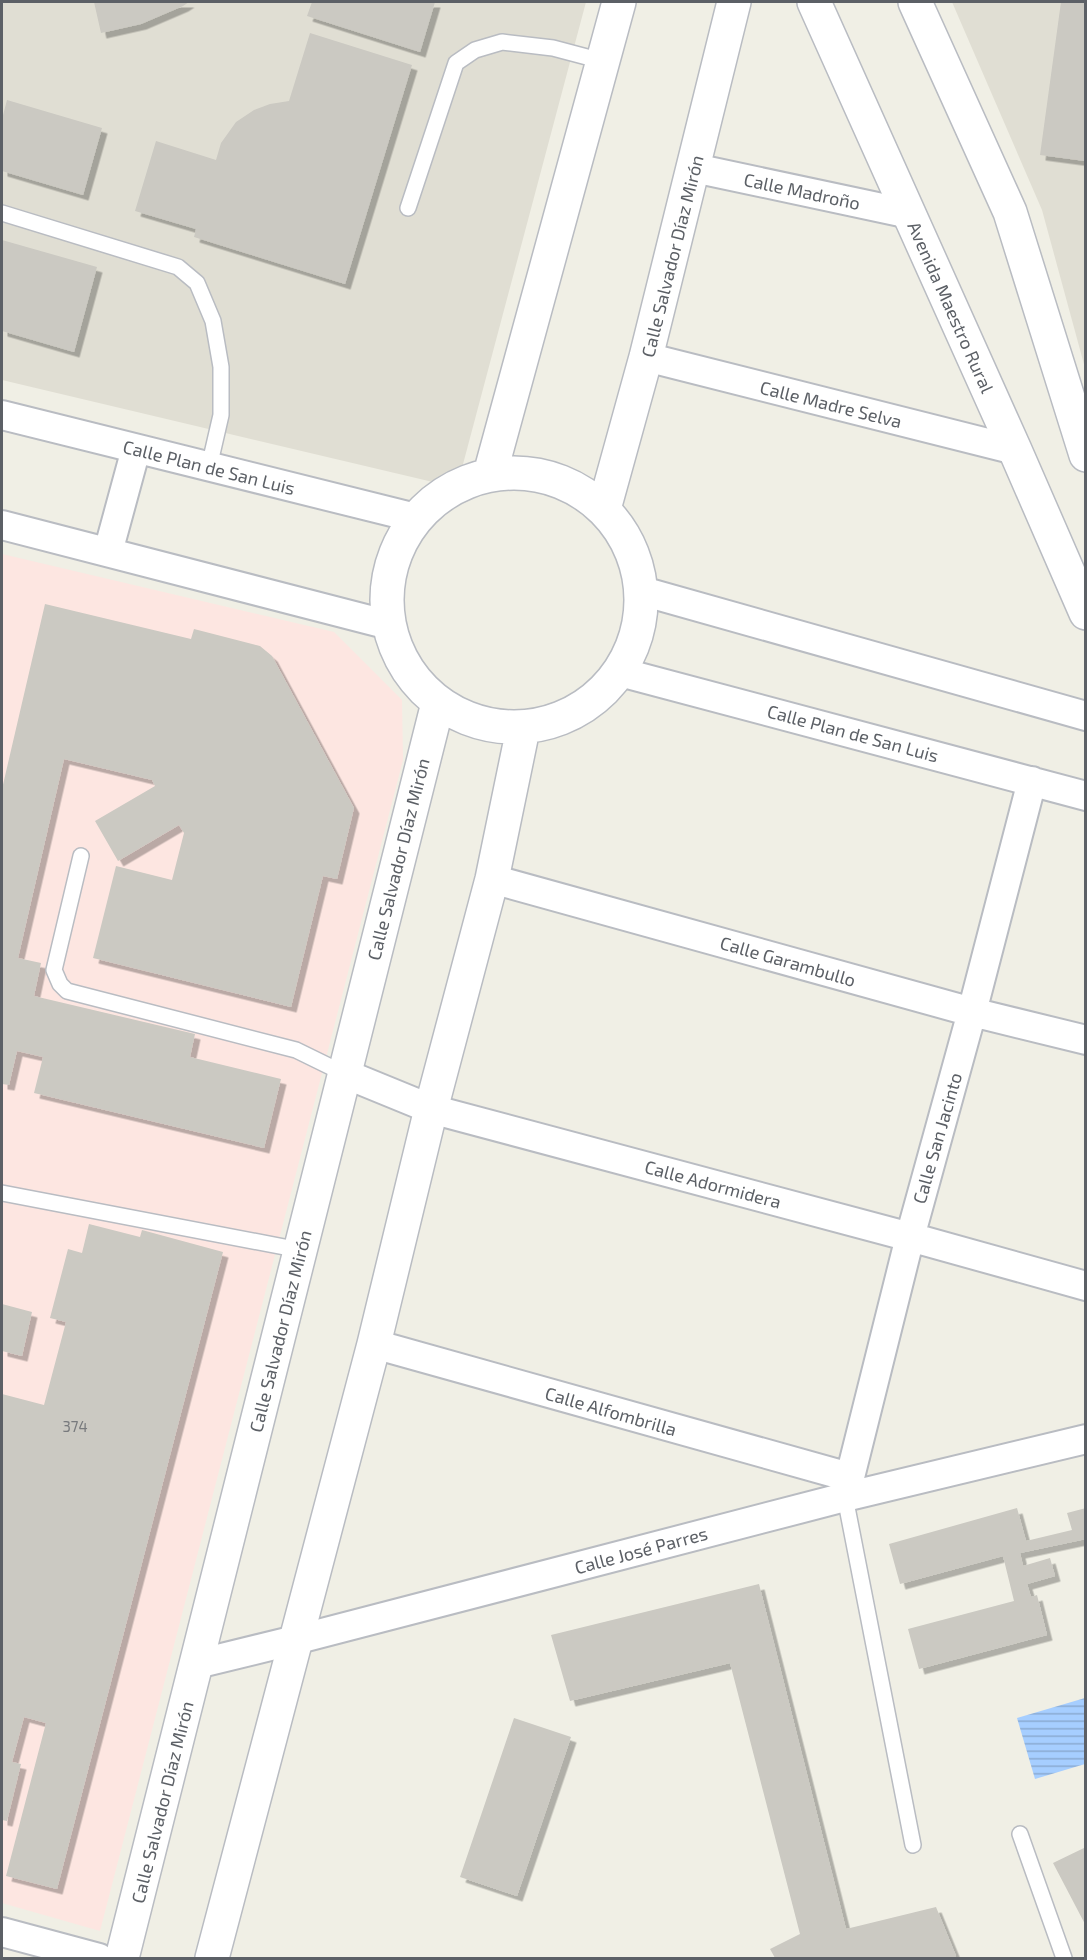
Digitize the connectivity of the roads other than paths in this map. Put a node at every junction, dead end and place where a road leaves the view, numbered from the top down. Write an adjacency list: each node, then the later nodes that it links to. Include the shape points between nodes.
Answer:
1 (619, 2): 5 (street)
2 (735, 2): 6 (street, Calle Salvador Díaz Mirón)
3 (814, 2): 9 (street, Avenida Maestro Rural)
4 (915, 2): 14 (street, via 1010,212)
5 (602, 61): 7 (lane, via 553,48 502,42 474,50 456,63); 16 (street)
6 (694, 168): 9 (street, Calle Madroño); 10 (street, Calle Salvador Díaz Mirón)
7 (408, 208)
8 (2, 213): 15 (lane, via 178,267 197,283 213,321 221,366 221,415)
9 (910, 214): 13 (street, Avenida Maestro Rural)
10 (646, 357): 13 (street, Calle Madre Selva); 17 (street, Calle Salvador Díaz Mirón)
11 (2, 415): 12 (street, Calle Plan de San Luis)
12 (136, 449): 15 (street, Calle Plan de San Luis); 20 (street)
13 (1015, 450): 22 (street, Avenida Maestro Rural)
14 (1086, 455)
15 (209, 467): 18 (street, Calle Plan de San Luis)
16 (490, 474): 17 (street, via 531,473 570,485); 18 (street, via 449,490)
17 (604, 509): 21 (street, via 632,552)
18 (416, 518): 23 (street, via 396,551 387,587)
19 (2, 525): 20 (street)
20 (108, 552): 23 (street)
21 (642, 591): 24 (street, via 638,633); 26 (street)
22 (1086, 613)
23 (389, 625): 25 (street, via 406,669)
24 (620, 672): 27 (street, via 594,700 561,720); 28 (street, Calle Plan de San Luis)
25 (438, 703): 27 (street, via 464,718 493,727); 34 (street, Calle Salvador Díaz Mirón)
26 (1086, 716)
27 (523, 729): 31 (street)
28 (1032, 781): 29 (street, Calle Plan de San Luis); 32 (street, Calle San Jacinto)
29 (1086, 796)
30 (81, 856): 34 (lane, via 54,970 67,991 296,1050)
31 (492, 879): 32 (street, Calle Garambullo); 35 (street)
32 (972, 1012): 33 (street, Calle Garambullo); 37 (street, Calle San Jacinto)
33 (1086, 1040)
34 (344, 1073): 35 (street, Calle Adormidera); 38 (street, Calle Salvador Díaz Mirón)
35 (431, 1109): 37 (street, Calle Adormidera); 40 (street)
36 (2, 1193): 38 (lane)
37 (909, 1237): 39 (street, Calle Adormidera); 42 (street, Calle San Jacinto)
38 (300, 1250): 44 (street, Calle Salvador Díaz Mirón)
39 (1086, 1286)
40 (374, 1344): 42 (street, Calle Alfombrilla); 43 (street)
41 (1086, 1439): 42 (street, Calle José Parres)
42 (847, 1487): 43 (street, Calle José Parres); 46 (lane)
43 (295, 1640): 44 (street, Calle José Parres); 50 (street)
44 (197, 1664): 49 (street, Calle Salvador Díaz Mirón)
45 (1020, 1834): 51 (lane)
46 (913, 1845)
47 (2, 1932): 48 (street)
48 (99, 1959)
49 (122, 1959)
50 (212, 1959)
51 (1064, 1959)

